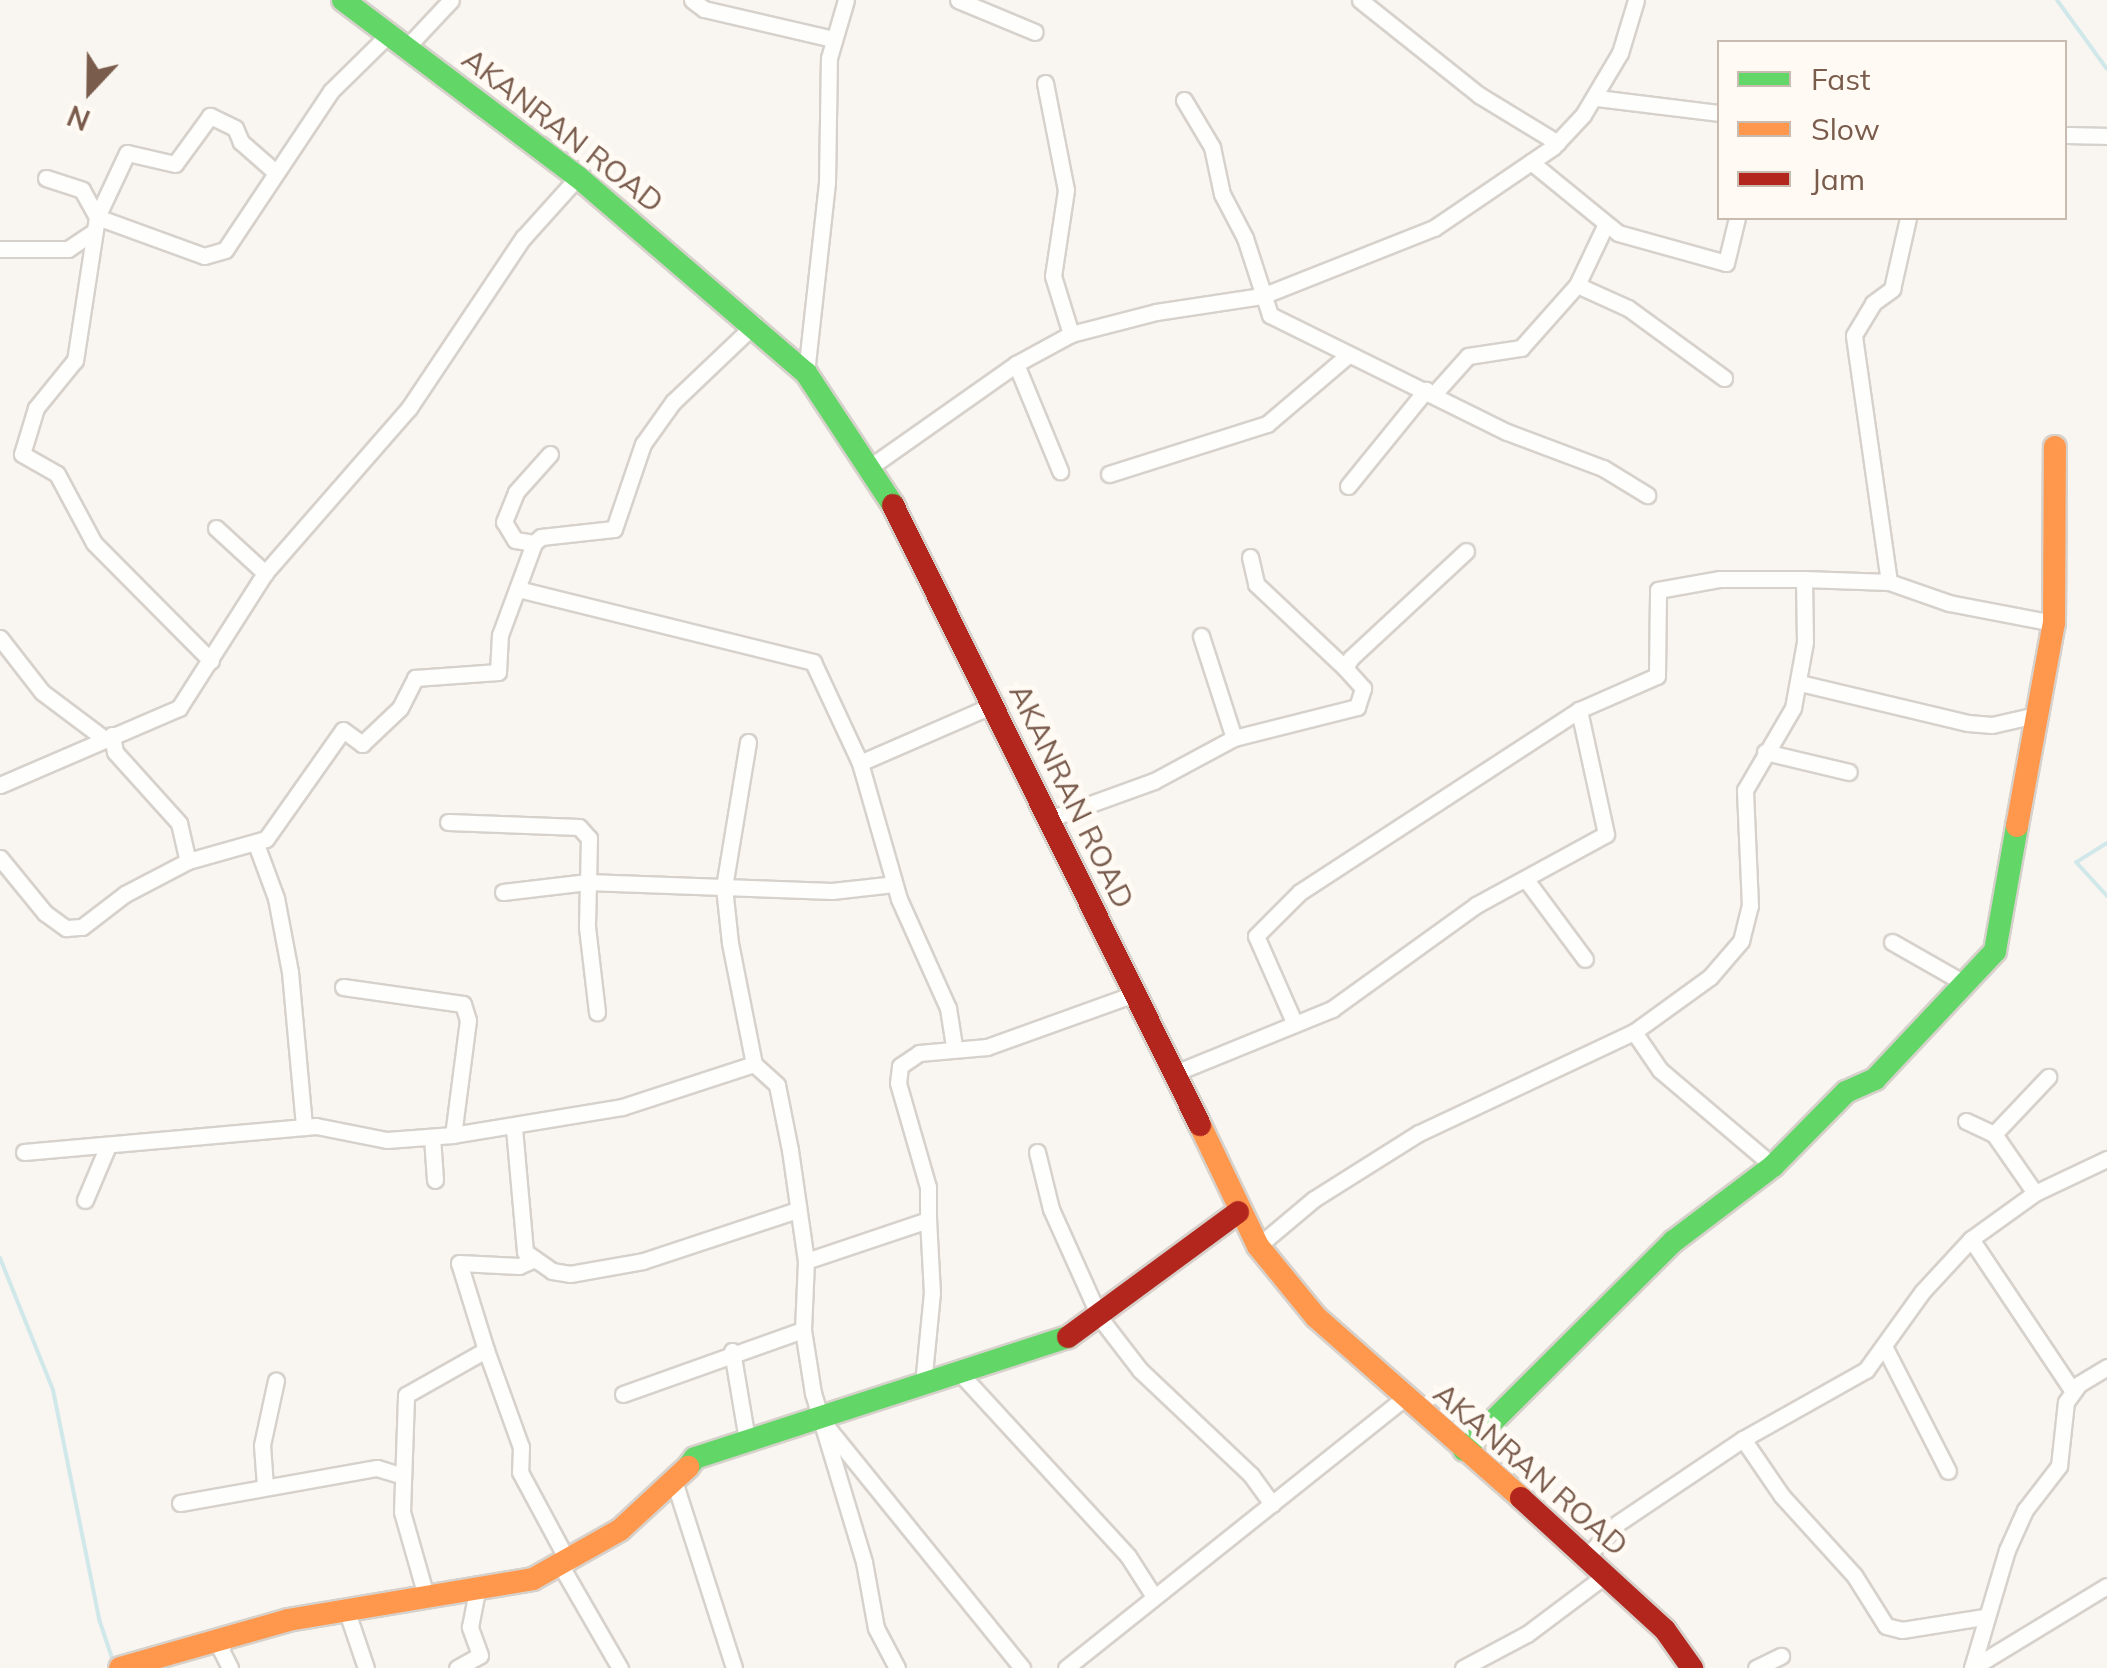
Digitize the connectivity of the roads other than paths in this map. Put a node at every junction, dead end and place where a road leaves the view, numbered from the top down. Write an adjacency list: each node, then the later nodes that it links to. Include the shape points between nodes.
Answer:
1 (343, 0): 10 (street, AKANRAN ROAD)
2 (451, 0): 10 (street)
3 (692, 0): 9 (street, via 704,9)
4 (846, 0): 9 (street)
5 (958, 0): 8 (street)
6 (1360, 0): 17 (street, via 1479,95)
7 (1636, 0): 12 (street)
8 (1035, 32)
9 (833, 39): 33 (street, via 824,217)
10 (398, 41): 19 (street, via 331,91); 20 (street, AKANRAN ROAD)
11 (1045, 84): 30 (street, via 1066,190 1053,276)
12 (1597, 98): 14 (street); 17 (street)
13 (1184, 100): 28 (street, via 1212,148 1222,194 1245,238)
14 (1717, 113)
15 (2067, 135): 16 (street)
16 (2107, 136)
17 (1558, 142): 18 (street)
18 (1531, 162): 25 (street); 28 (street, via 1434,228)
19 (273, 170): 24 (street, via 232,242 204,256); 24 (street, via 240,142 235,128 210,116 175,164 127,152)
20 (578, 176): 29 (street, AKANRAN ROAD); 47 (street, via 523,238 398,421)
21 (46, 178): 24 (street, via 82,190)
22 (1736, 220): 25 (street, via 1726,262)
23 (1908, 220): 49 (street, via 1892,289 1873,302 1854,335)
24 (96, 224): 26 (street, via 68,249); 54 (street, via 75,360 36,408 22,454 57,474 94,542)
25 (1605, 226): 27 (street)
26 (0, 249)
27 (1577, 284): 34 (street, via 1628,308); 35 (street, via 1520,348 1468,356)
28 (1262, 296): 30 (street); 31 (street, via 1270,315)
29 (755, 324): 33 (street, AKANRAN ROAD); 44 (street, via 673,402 642,444 614,529)
30 (1071, 334): 32 (street)
31 (1346, 356): 35 (street); 40 (street, via 1266,424)
32 (1016, 364): 38 (street); 39 (street)
33 (806, 373): 38 (street, AKANRAN ROAD)
34 (1724, 378)
35 (1430, 392): 41 (street); 42 (street, via 1507,432 1602,468)
36 (2056, 447): 51 (street)
37 (550, 454): 44 (street, via 516,492 504,522 515,540)
38 (870, 467): 57 (street, AKANRAN ROAD)
39 (1060, 471)
40 (1110, 474)
41 (1348, 486)
42 (1647, 496)
43 (216, 528): 47 (street)
44 (534, 543): 50 (street)
45 (1466, 551): 55 (street, via 1388,618)
46 (1250, 557): 55 (street, via 1256,584)
47 (265, 573): 54 (street)
48 (1804, 579): 49 (street); 56 (street); 58 (street, via 1720,580 1658,590 1653,600 1660,672)
49 (1889, 582): 51 (street, via 1949,603)
50 (518, 589): 64 (street, via 813,662); 69 (street, via 500,634 498,672 415,678 400,708 362,744 343,730 284,822)
51 (2054, 623): 59 (street)
52 (1202, 636): 61 (street)
53 (0, 638): 60 (street, via 42,692)
54 (211, 661): 60 (street, via 178,708)
55 (1345, 668): 61 (street, via 1364,688 1357,707)
56 (1800, 683): 59 (street, via 1968,723 1992,725); 63 (street, via 1780,736)
57 (996, 704): 64 (street); 67 (street, AKANRAN ROAD)
58 (1579, 710): 72 (street, via 1606,834); 83 (street, via 1300,892 1256,936)
59 (2036, 714): 79 (street, via 2002,934)
60 (107, 736): 66 (street); 71 (street, via 178,823)
61 (1234, 738): 67 (street, via 1154,781)
62 (748, 742): 75 (street)
63 (1766, 752): 65 (street); 84 (street, via 1745,790 1750,906 1741,941 1710,977)
64 (860, 762): 74 (street)
65 (1848, 772)
66 (0, 786)
67 (1049, 819): 81 (street, AKANRAN ROAD)
68 (448, 822): 73 (street, via 580,827 589,838)
69 (256, 844): 71 (street); 90 (street, via 276,898 290,972)
70 (0, 858): 71 (street, via 66,928 82,927 125,894)
71 (188, 862)
72 (1527, 881): 78 (street); 83 (street, via 1476,905 1332,1009)
73 (588, 882): 75 (street); 76 (street); 82 (street)
74 (894, 884): 75 (street, via 856,891); 85 (street, via 948,1008)
75 (724, 886): 86 (street)
76 (503, 892)
77 (1892, 942): 79 (street)
78 (1586, 959)
79 (1966, 984): 99 (street, via 1876,1079 1846,1092)
80 (343, 987): 93 (street, via 463,1004 468,1020)
81 (1134, 994): 85 (street, via 987,1047); 87 (street, AKANRAN ROAD)
82 (597, 1012)
83 (1294, 1022): 87 (street)
84 (1634, 1032): 99 (street, via 1660,1070); 107 (street, via 1419,1133 1314,1200)
85 (954, 1047): 105 (street, via 919,1053 900,1066 898,1083 928,1187)
86 (754, 1064): 91 (street, via 622,1107); 103 (street, via 777,1085)
87 (1175, 1073): 104 (street, AKANRAN ROAD)
88 (2048, 1077): 92 (street)
89 (1966, 1121): 92 (street)
90 (304, 1127): 94 (street, via 388,1140); 95 (street)
91 (514, 1128): 93 (street); 108 (street, via 525,1252)
92 (1994, 1134): 101 (street)
93 (453, 1135): 94 (street)
94 (432, 1137): 100 (street)
95 (107, 1148): 96 (street); 102 (street)
96 (24, 1152)
97 (1037, 1152): 110 (street, via 1048,1200)
98 (2107, 1160): 101 (street)
99 (1774, 1166): 125 (street, via 1674,1242)
100 (435, 1180)
101 (2035, 1193): 106 (street)
102 (85, 1200)
103 (798, 1210): 108 (street, via 601,1270 570,1274); 109 (street)
104 (1238, 1212): 107 (street, AKANRAN ROAD); 110 (street)
105 (928, 1220): 109 (street); 118 (street, via 932,1294)
106 (1972, 1239): 112 (street, via 1922,1292); 119 (street)
107 (1258, 1246): 121 (street, AKANRAN ROAD, via 1316,1317)
108 (534, 1259): 113 (street, via 519,1266 459,1263)
109 (806, 1261): 111 (street)
110 (1100, 1318): 116 (street, via 1072,1336); 131 (street, via 1140,1370 1251,1475)
111 (803, 1330): 114 (street); 122 (street)
112 (1885, 1348): 123 (street, via 1866,1370); 126 (street)
113 (486, 1350): 127 (street, via 406,1395); 133 (street, via 521,1448 520,1472)
114 (732, 1352): 120 (street); 124 (street)
115 (2107, 1367): 119 (street)
116 (958, 1371): 118 (street); 138 (street, via 1128,1556)
117 (276, 1380): 129 (street, via 262,1445)
118 (923, 1384): 122 (street)
119 (2072, 1390): 140 (street, via 2059,1428 2060,1466 2025,1510)
120 (623, 1394)
121 (1404, 1398): 125 (street, AKANRAN ROAD); 131 (street)
122 (820, 1419): 124 (street); 149 (street, via 864,1562 876,1628); 150 (street)
123 (1743, 1439): 132 (street, via 1618,1524); 140 (street, via 1782,1496 1854,1575 1886,1626 1902,1630)
124 (747, 1440): 128 (street, via 695,1458)
125 (1464, 1450): 132 (street, AKANRAN ROAD)
126 (1948, 1471)
127 (403, 1476): 129 (street, via 376,1468); 137 (street, via 402,1512)
128 (676, 1484): 133 (street); 148 (street)
129 (265, 1486): 130 (street)
130 (180, 1503)
131 (1272, 1504): 138 (street)
132 (1587, 1556): 134 (street, AKANRAN ROAD)
133 (565, 1564): 136 (street); 147 (street)
134 (1607, 1574): 152 (street, via 1526,1634); 153 (street, AKANRAN ROAD)
135 (2107, 1586): 155 (street)
136 (477, 1592): 137 (street); 146 (street, via 470,1627 480,1655)
137 (426, 1596): 139 (street)
138 (1153, 1596): 151 (street)
139 (347, 1612): 141 (street); 145 (street)
140 (1984, 1617): 155 (street)
141 (227, 1635): 143 (street); 144 (street, via 222,1650)
142 (1781, 1656): 154 (street)
143 (120, 1668)
144 (230, 1668)
145 (366, 1668)
146 (457, 1668)
147 (620, 1668)
148 (734, 1668)
149 (898, 1668)
150 (1022, 1668)
151 (1066, 1668)
152 (1463, 1668)
153 (1692, 1668)
154 (1756, 1668)
155 (1972, 1668)

